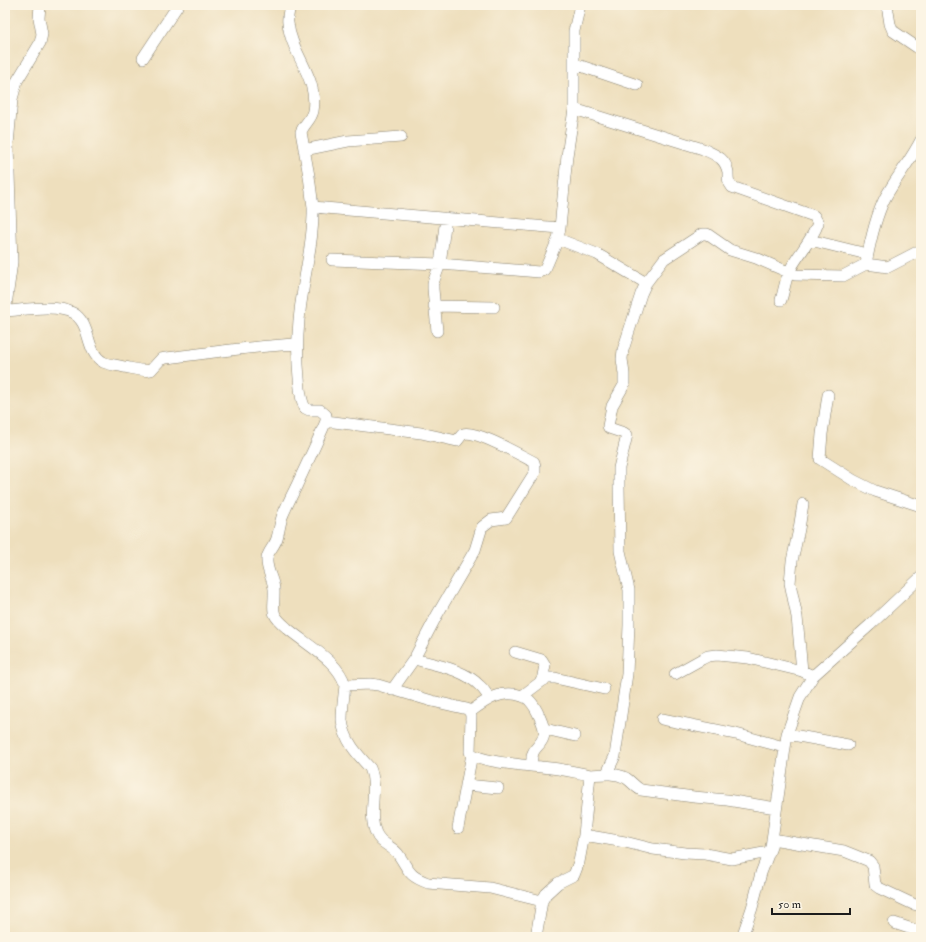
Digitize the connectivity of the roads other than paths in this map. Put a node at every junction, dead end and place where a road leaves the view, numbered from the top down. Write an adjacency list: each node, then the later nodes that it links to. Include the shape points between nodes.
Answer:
1 (40, 5): 27 (street, via 40,43 17,81 12,99 8,145 12,262)
2 (178, 5): 7 (street)
3 (290, 5): 13 (street, via 288,23 291,37 311,82 313,94 313,112 301,132)
4 (580, 5): 8 (street, via 574,31)
5 (886, 5): 6 (street, via 894,31)
6 (921, 50)
7 (143, 58)
8 (575, 64): 9 (street); 10 (street)
9 (637, 85)
10 (574, 109): 16 (street); 17 (street, via 719,156 726,163 728,182 732,187 814,216 818,223)
11 (401, 137): 13 (street, via 348,141)
12 (921, 140): 19 (street, via 886,198 870,239)
13 (304, 150): 14 (street)
14 (313, 207): 15 (street); 29 (street)
15 (446, 218): 16 (street); 21 (street)
16 (559, 234): 21 (street, via 546,267 539,272); 23 (street)
17 (810, 240): 19 (street); 22 (street)
18 (921, 250): 19 (street, via 888,267)
19 (867, 259): 22 (street, via 843,276 795,275)
20 (332, 260): 21 (street)
21 (440, 264): 25 (street, via 433,283)
22 (789, 272): 23 (street, via 730,250 707,234 702,234 664,259); 24 (street)
23 (646, 283): 55 (street, via 623,350 624,385 612,406 608,426 627,435 619,468 619,486 620,551 629,590 629,625 626,683 615,756)
24 (781, 300)
25 (434, 306): 26 (street); 28 (street)
26 (494, 307)
27 (5, 312): 29 (street, via 54,309 71,312 84,324 98,358 104,362 143,370 151,370 161,359 166,358)
28 (437, 331)
29 (297, 344): 31 (street, via 303,404 305,408 325,413)
30 (828, 395): 33 (street, via 820,458 874,491)
31 (326, 421): 36 (street, via 421,433 456,441 462,435 468,434 500,444 534,462 535,472 506,518 491,520 482,527 475,550); 41 (street, via 283,516 277,538 267,556 267,568 273,582 272,609 277,620 325,656 341,675)
32 (803, 504): 37 (street, via 790,584 797,617)
33 (921, 506)
34 (921, 578): 39 (street)
35 (516, 652): 40 (street, via 542,660 545,665)
36 (414, 659): 43 (street); 45 (street, via 464,674 479,685)
37 (802, 671): 38 (street, via 748,658 717,655 708,656); 39 (street)
38 (675, 674)
39 (812, 676): 49 (street, via 800,697)
40 (542, 681): 42 (street, via 555,678); 44 (street)
41 (344, 685): 43 (street, via 370,684); 64 (street, via 343,728 348,740 372,773 373,823 376,833 380,841 396,852 410,874 428,883 490,888)
42 (604, 689)
43 (392, 690): 46 (street, via 467,709)
44 (522, 696): 45 (street, via 504,693); 48 (street, via 531,701)
45 (490, 698): 46 (street)
46 (470, 712): 53 (street)
47 (662, 719): 52 (street)
48 (545, 729): 50 (street); 54 (street, via 544,738 534,750)
49 (787, 734): 51 (street); 52 (street)
50 (575, 736)
51 (848, 745)
52 (784, 747): 59 (street)
53 (472, 754): 54 (street, via 515,765); 57 (street)
54 (532, 766): 56 (street)
55 (608, 773): 56 (street); 59 (street, via 624,778 642,790)
56 (590, 775): 61 (street)
57 (466, 785): 58 (street); 60 (street)
58 (498, 788)
59 (776, 808): 62 (street)
60 (458, 828)
61 (584, 835): 63 (street, via 653,849 732,859); 64 (street, via 576,872 558,883)
62 (772, 839): 63 (street); 65 (street, via 844,851 869,861 873,866 875,884 879,888)
63 (769, 852): 69 (street)
64 (542, 901): 68 (street)
65 (921, 906)
66 (894, 923): 67 (street)
67 (921, 932)
68 (536, 937)
69 (742, 937)

